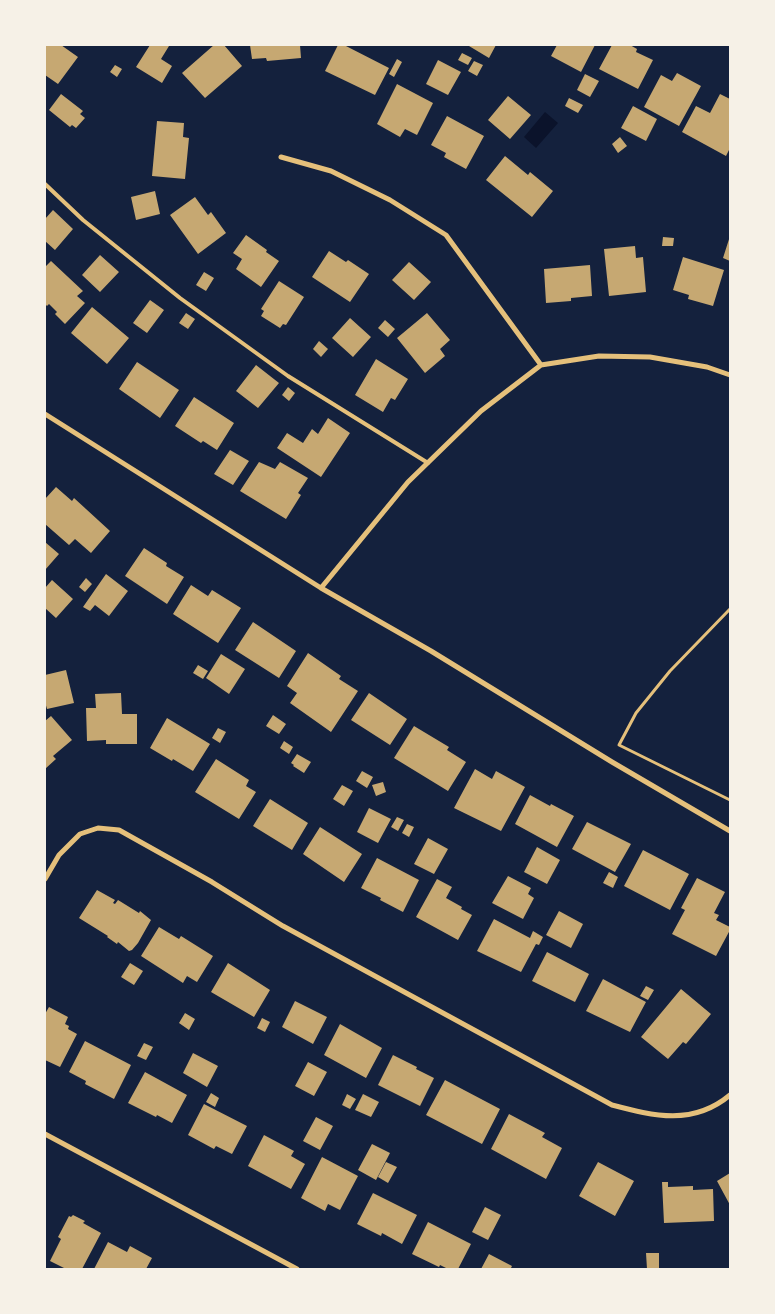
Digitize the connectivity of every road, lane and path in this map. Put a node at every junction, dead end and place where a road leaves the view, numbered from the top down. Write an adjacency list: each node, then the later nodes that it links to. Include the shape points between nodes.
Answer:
1 (281, 157): 3 (street, via 331,171 390,200 446,235)
2 (45, 184): 6 (lane, via 83,220 180,298 288,376)
3 (541, 365): 4 (street, via 599,356 650,357 707,367); 6 (street, via 481,411)
4 (730, 375)
5 (45, 414): 7 (street)
6 (428, 463): 7 (street, via 408,482)
7 (321, 588): 10 (street)
8 (730, 609): 9 (path, via 670,671 636,713 619,745)
9 (730, 800)
10 (730, 831)
11 (45, 879): 12 (street, via 59,854 80,834 98,828 119,830 282,926 612,1105 645,1114 682,1117 705,1110)
12 (730, 1095)
13 (45, 1134): 14 (street)
14 (297, 1269)

